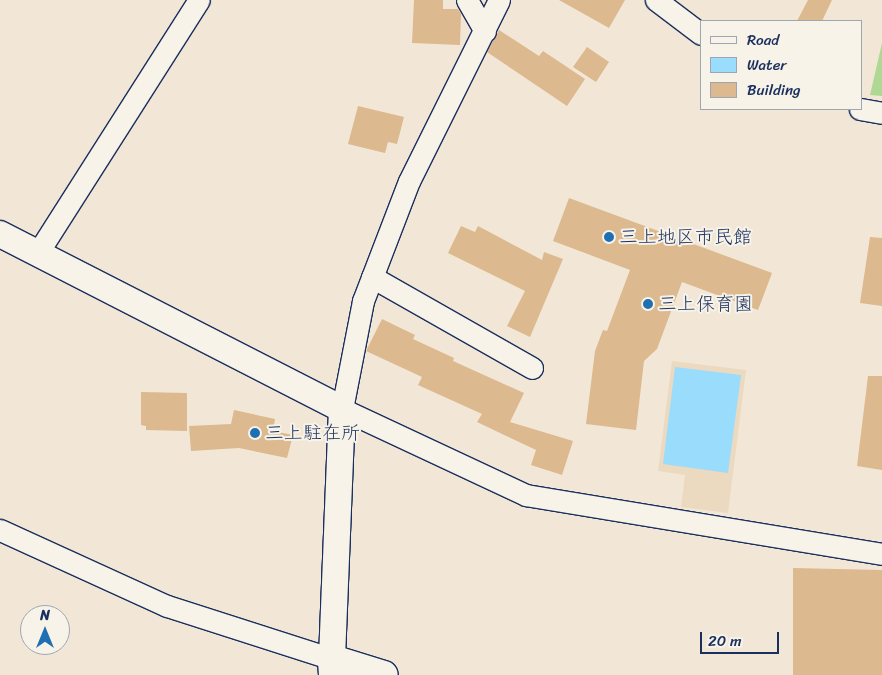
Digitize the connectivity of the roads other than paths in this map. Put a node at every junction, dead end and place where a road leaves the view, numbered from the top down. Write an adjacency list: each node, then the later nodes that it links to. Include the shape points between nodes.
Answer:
1 (199, 0): 10 (street)
2 (467, 0): 5 (street)
3 (499, 0): 5 (street)
4 (656, 0): 6 (street)
5 (485, 31): 11 (street, via 408,181)
6 (700, 33)
7 (862, 109): 8 (street)
8 (882, 113)
9 (0, 234): 10 (street)
10 (37, 254): 13 (street)
11 (372, 277): 12 (street); 13 (street, via 363,301)
12 (532, 368)
13 (342, 409): 15 (street, via 526,495); 16 (street)
14 (0, 530): 16 (street, via 167,606)
15 (882, 554)
16 (332, 667): 17 (main road)
17 (384, 675)

